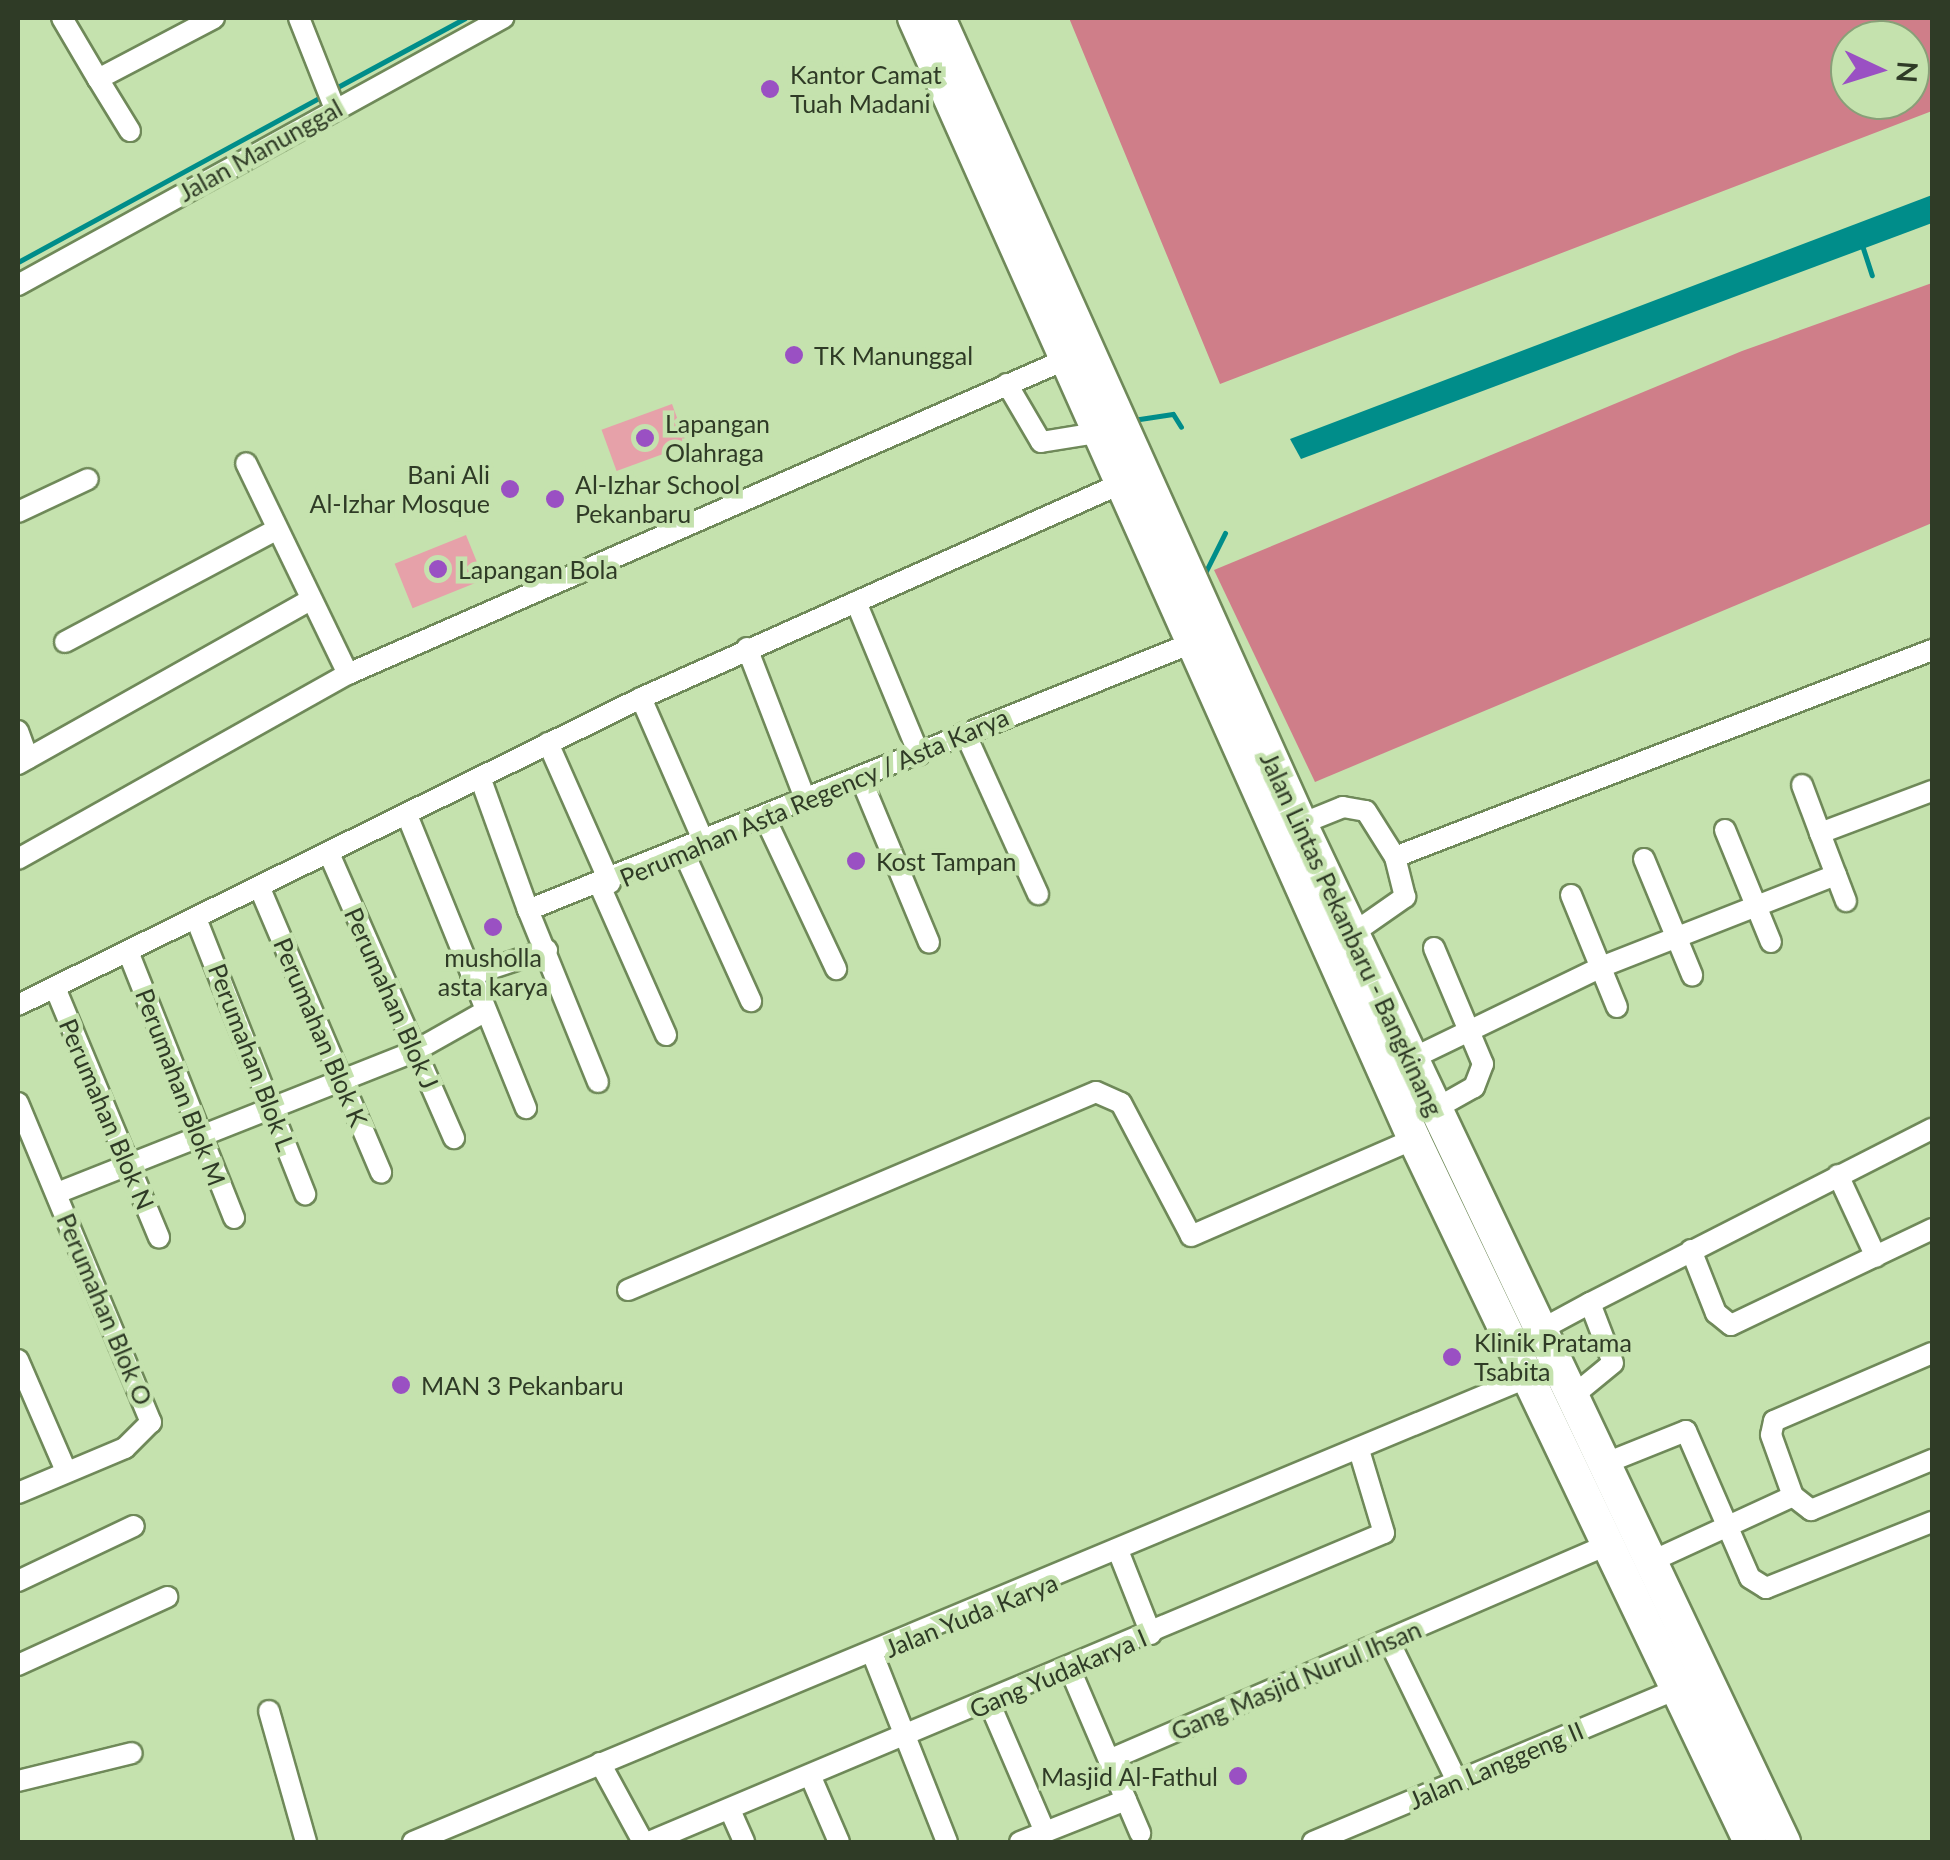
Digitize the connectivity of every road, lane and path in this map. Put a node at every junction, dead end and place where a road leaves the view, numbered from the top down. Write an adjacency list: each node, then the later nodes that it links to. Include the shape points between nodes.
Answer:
1 (62, 18): 7 (street)
2 (214, 18): 7 (street)
3 (299, 18): 9 (street)
4 (503, 18): 9 (street, Jalan Manunggal)
5 (914, 18): 6 (highway, Jalan Lintas Pekanbaru - Bangkinang)
6 (941, 41): 8 (highway, Jalan Lintas Pekanbaru - Bangkinang)
7 (98, 79): 10 (street)
8 (960, 98): 12 (highway, Jalan Lintas Pekanbaru - Bangkinang); 40 (highway, Jalan Lintas Pekanbaru - Bangkinang)
9 (335, 109): 11 (street, Jalan Manunggal)
10 (130, 131)
11 (18, 285)
12 (1062, 361): 13 (street); 14 (highway, Jalan Lintas Pekanbaru - Bangkinang)
13 (1007, 384): 14 (street, via 1041,442); 26 (street)
14 (1097, 433): 17 (highway, Jalan Lintas Pekanbaru - Bangkinang)
15 (246, 463): 19 (street)
16 (88, 479): 18 (street)
17 (1120, 484): 21 (street); 23 (highway, Jalan Lintas Pekanbaru - Bangkinang)
18 (18, 512)
19 (276, 530): 20 (street); 22 (street)
20 (307, 602): 26 (street); 32 (street)
21 (856, 602): 24 (street); 31 (street)
22 (65, 642)
23 (1192, 643): 29 (street, Perumahan Asta Regency / Asta Karya); 87 (highway, Jalan Lintas Pekanbaru - Bangkinang)
24 (747, 648): 27 (street); 37 (street)
25 (1932, 650): 47 (street)
26 (348, 674): 45 (street)
27 (641, 698): 30 (street); 43 (street)
28 (18, 731): 32 (street)
29 (965, 733): 31 (street, Perumahan Asta Regency / Asta Karya); 52 (street)
30 (548, 743): 34 (street); 50 (street)
31 (918, 754): 33 (street, Perumahan Asta Regency / Asta Karya)
32 (23, 761)
33 (861, 779): 37 (street, Perumahan Asta Regency / Asta Karya); 60 (street)
34 (481, 780): 39 (street); 56 (street)
35 (1802, 785): 42 (street)
36 (1932, 791): 42 (street)
37 (806, 801): 38 (street, Perumahan Asta Regency / Asta Karya)
38 (765, 818): 43 (street, Perumahan Asta Regency / Asta Karya); 66 (street)
39 (408, 820): 46 (street); 67 (street)
40 (1300, 824): 47 (street, via 1344,807 1366,810); 58 (highway, Jalan Lintas Pekanbaru - Bangkinang)
41 (1725, 830): 55 (street)
42 (1820, 833): 49 (street)
43 (704, 842): 44 (street, Perumahan Asta Regency / Asta Karya)
44 (683, 851): 50 (street, Perumahan Asta Regency / Asta Karya); 70 (street)
45 (18, 858)
46 (331, 858): 51 (street); 76 (street, Perumahan Blok J)
47 (1395, 858): 58 (street, via 1405,897)
48 (1644, 859): 59 (street)
49 (1836, 875): 54 (street); 55 (street)
50 (605, 884): 56 (street, Perumahan Asta Regency / Asta Karya); 75 (street)
51 (261, 892): 57 (street); 78 (street, Perumahan Blok K)
52 (1038, 894)
53 (1571, 895): 65 (street)
54 (1846, 901)
55 (1756, 906): 59 (street); 61 (street)
56 (528, 910): 63 (street)
57 (197, 921): 64 (street); 83 (street, Perumahan Blok L)
58 (1352, 934): 77 (highway, Jalan Lintas Pekanbaru - Bangkinang)
59 (1675, 936): 65 (street); 68 (street)
60 (929, 942)
61 (1771, 942)
62 (1434, 948): 74 (street)
63 (546, 950): 67 (street); 79 (street)
64 (129, 954): 69 (street); 85 (street, Perumahan Blok M)
65 (1600, 967): 72 (street); 74 (street)
66 (836, 969)
67 (471, 975): 73 (street)
68 (1692, 975)
69 (56, 990): 71 (street); 88 (street, Perumahan Blok N)
70 (751, 1001)
71 (18, 1005)
72 (1617, 1008)
73 (486, 1011): 76 (street); 81 (street)
74 (1470, 1028): 77 (street); 82 (street, via 1481,1076)
75 (666, 1035)
76 (415, 1050): 78 (street); 86 (street, Perumahan Blok J)
77 (1412, 1058): 82 (highway, Jalan Lintas Pekanbaru - Bangkinang)
78 (342, 1080): 83 (street); 89 (street, Perumahan Blok K)
79 (598, 1082)
80 (18, 1103): 91 (street, Perumahan Blok O)
81 (526, 1108)
82 (1435, 1109): 100 (highway, Jalan Lintas Pekanbaru - Bangkinang)
83 (273, 1110): 85 (street); 92 (street, Perumahan Blok L)
84 (1932, 1128): 90 (street)
85 (198, 1136): 88 (street); 93 (street, Perumahan Blok M)
86 (454, 1138)
87 (1414, 1139): 98 (street, via 1190,1236 1121,1102 1096,1092); 103 (highway, Jalan Lintas Pekanbaru - Bangkinang)
88 (125, 1166): 91 (street); 95 (street, Perumahan Blok N)
89 (381, 1173)
90 (1838, 1175): 96 (street); 97 (street)
91 (56, 1193): 108 (street, Perumahan Blok O, via 151,1422 141,1438)
92 (305, 1194)
93 (234, 1218)
94 (1932, 1229): 97 (street)
95 (160, 1237)
96 (1691, 1250): 97 (street, via 1716,1313 1731,1325); 99 (street)
97 (1876, 1258)
98 (628, 1290)
99 (1590, 1304): 100 (street); 104 (street, via 1613,1363)
100 (1542, 1329): 104 (highway, Jalan Lintas Pekanbaru - Bangkinang)
101 (1932, 1353): 110 (street, via 1774,1421)
102 (18, 1360): 108 (street)
103 (1526, 1378): 105 (street, Jalan Yuda Karya); 114 (highway, Jalan Lintas Pekanbaru - Bangkinang)
104 (1574, 1395): 107 (highway, Jalan Lintas Pekanbaru - Bangkinang)
105 (1359, 1450): 115 (street, Jalan Yuda Karya); 119 (street, Gang Yudakarya I, via 1384,1533)
106 (1932, 1460): 110 (street, via 1811,1510)
107 (1606, 1463): 112 (street, via 1669,1431 1692,1436); 116 (highway, Jalan Lintas Pekanbaru - Bangkinang)
108 (66, 1471): 109 (street)
109 (18, 1493)
110 (1793, 1496): 112 (street)
111 (1932, 1522): 112 (street, via 1766,1588 1750,1578)
112 (1726, 1524): 116 (street)
113 (134, 1526): 117 (street)
114 (1607, 1545): 120 (street, Gang Masjid Nurul Ihsan); 124 (highway, Jalan Lintas Pekanbaru - Bangkinang)
115 (1120, 1553): 119 (street); 121 (street, Jalan Yuda Karya)
116 (1652, 1561): 147 (highway, Jalan Lintas Pekanbaru - Bangkinang)
117 (18, 1581)
118 (167, 1596): 122 (street)
119 (1151, 1634): 123 (street, Gang Yudakarya I)
120 (1389, 1642): 129 (street, Gang Masjid Nurul Ihsan); 132 (street)
121 (874, 1655): 127 (street); 130 (street, Jalan Yuda Karya)
122 (18, 1665)
123 (1069, 1667): 125 (street, Gang Yudakarya I); 129 (street)
124 (1680, 1688): 132 (street, Jalan Langgeng II); 146 (highway, Jalan Lintas Pekanbaru - Bangkinang)
125 (989, 1702): 127 (street, Gang Yudakarya I); 136 (street)
126 (268, 1710): 138 (street)
127 (906, 1737): 131 (street, Gang Yudakarya I); 143 (street)
128 (132, 1753): 133 (street)
129 (1109, 1760): 134 (street)
130 (600, 1763): 139 (street, Jalan Yuda Karya); 140 (street, Gang Yudakarya I)
131 (810, 1775): 135 (street, Gang Yudakarya I); 142 (street)
132 (1457, 1781): 145 (street, Jalan Langgeng II)
133 (18, 1782)
134 (1126, 1800): 136 (street); 137 (street)
135 (730, 1810): 140 (street, Gang Yudakarya I); 141 (street)
136 (1045, 1832): 144 (street)
137 (1140, 1833)
138 (306, 1842)
139 (413, 1842)
140 (646, 1842)
141 (744, 1842)
142 (839, 1842)
143 (946, 1842)
144 (1020, 1842)
145 (1314, 1842)
146 (1750, 1842)
147 (1784, 1842)

